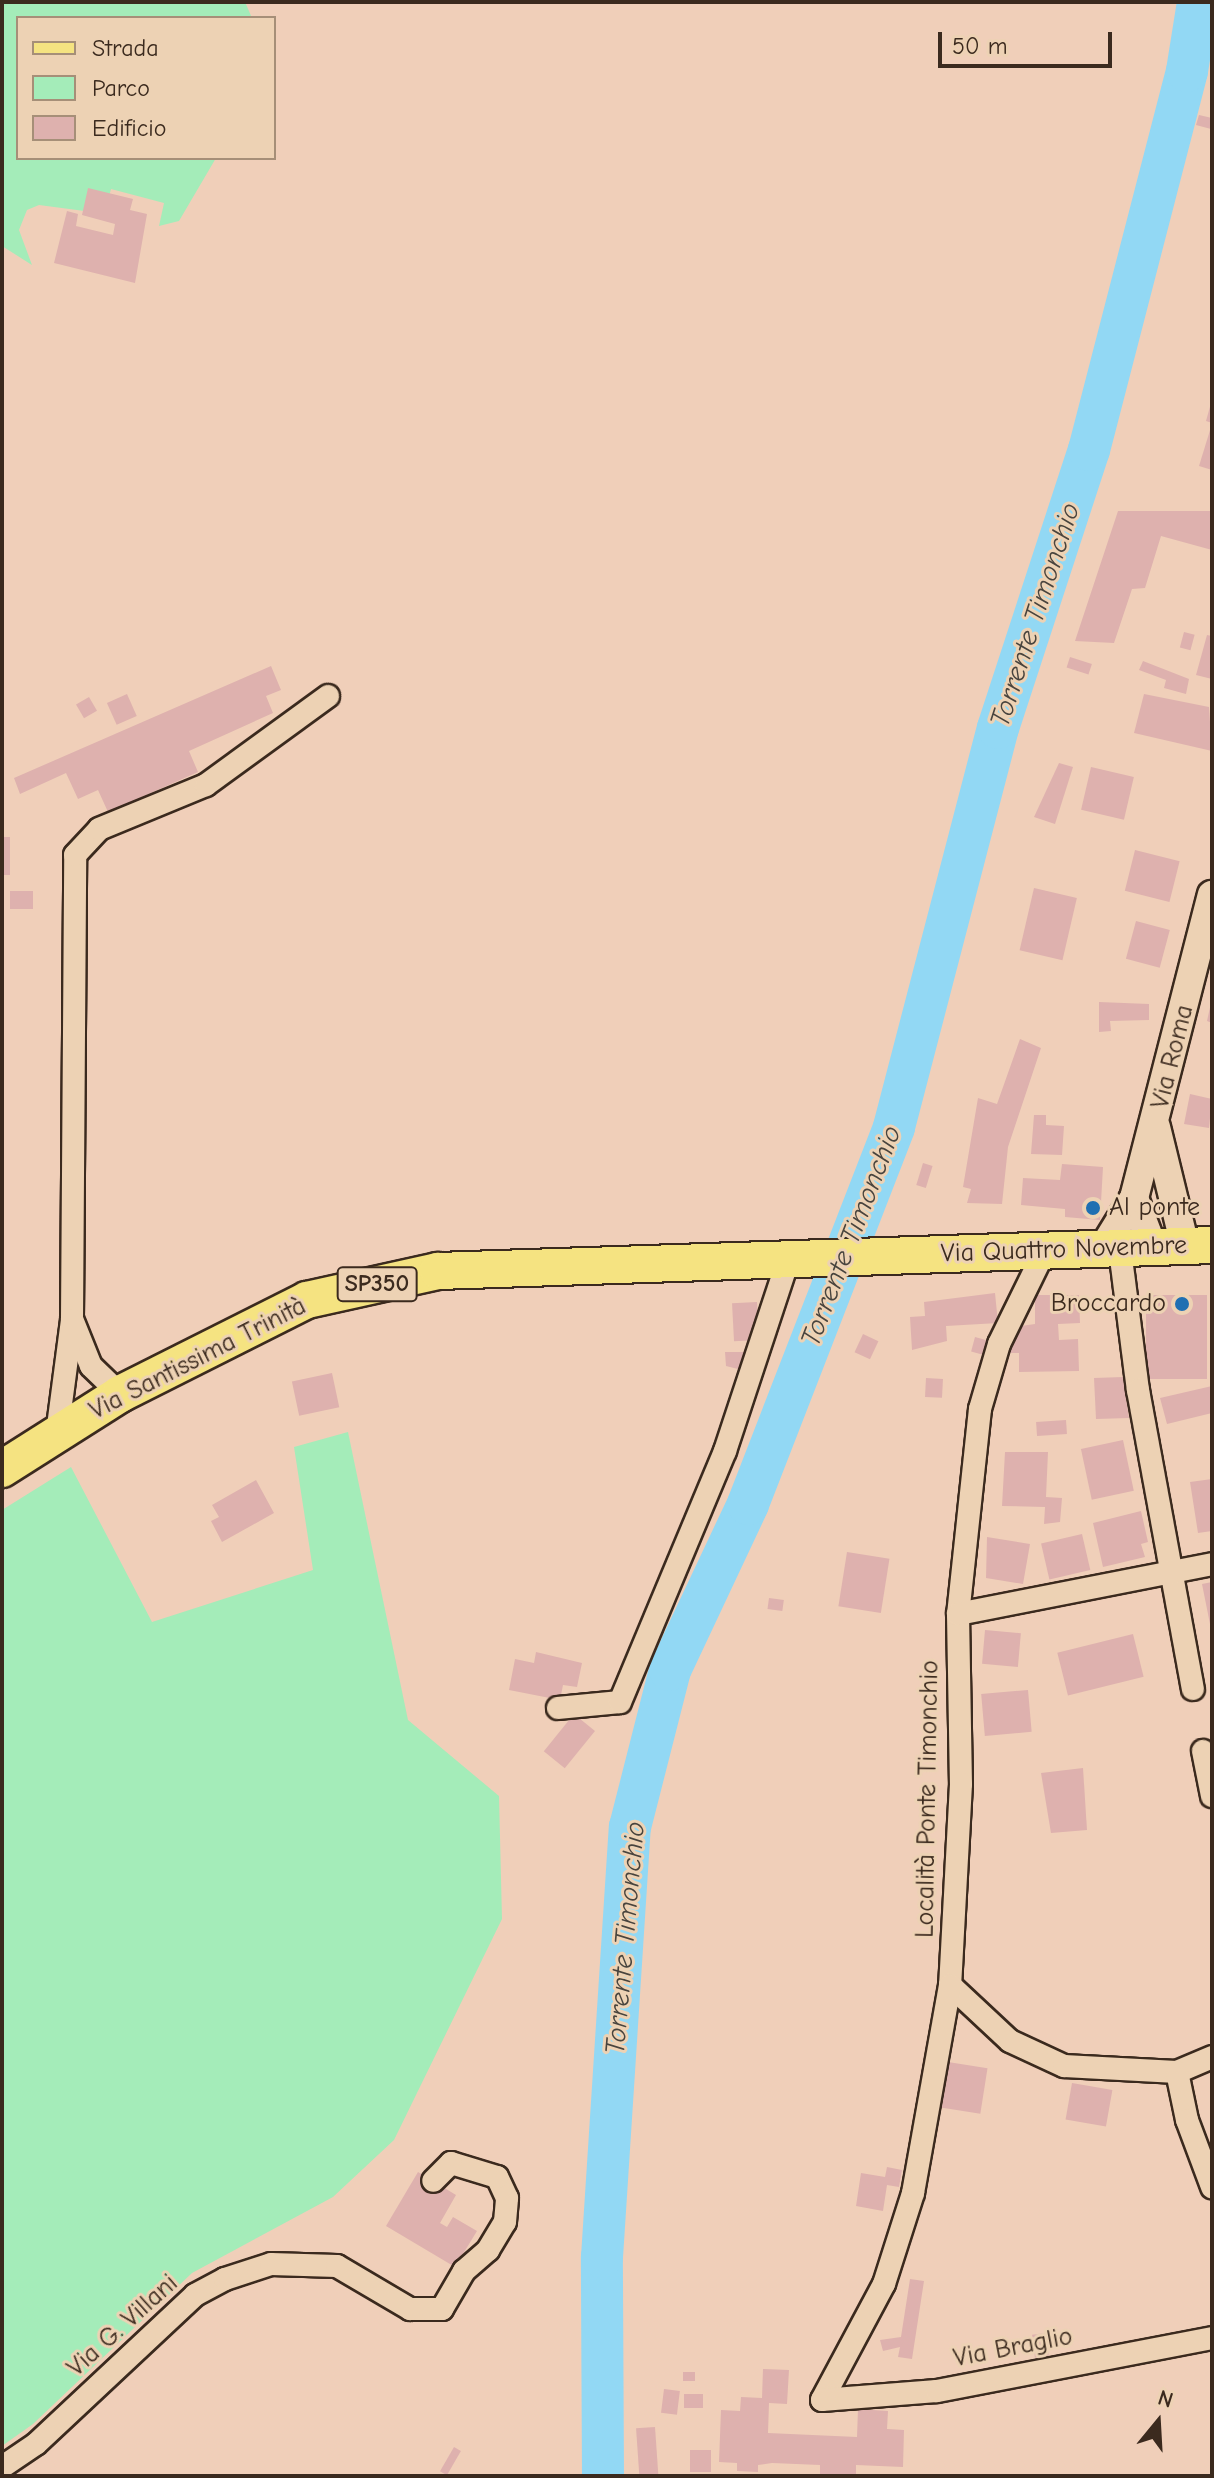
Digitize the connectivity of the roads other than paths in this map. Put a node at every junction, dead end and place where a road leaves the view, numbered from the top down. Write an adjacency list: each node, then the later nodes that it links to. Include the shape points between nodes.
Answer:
1 (328, 696): 9 (street, via 206,785 99,829 75,855)
2 (1212, 895): 3 (street, Via Roma)
3 (1156, 1127): 4 (street, Via Roma); 5 (street, Via Roma)
4 (1134, 1198): 5 (street); 5 (street, Via Roma)
5 (1154, 1248): 6 (main road, Via Quattro Novembre / SP350); 14 (street)
6 (1044, 1252): 7 (main road, Via Quattro Novembre / SP350); 15 (street, Località Ponte Timonchio, via 999,1344 980,1409)
7 (917, 1254): 8 (main road, Via Santissima Trinità / SP350)
8 (792, 1258): 10 (main road, Via Santissima Trinità / SP350, via 438,1271 307,1300); 17 (street, via 725,1451 620,1702)
9 (72, 1319): 10 (street, via 91,1366); 11 (street)
10 (120, 1394): 11 (main road, Via Santissima Trinità / SP350)
11 (57, 1434): 12 (main road, Via Santissima Trinità / SP350)
12 (2, 1469)
13 (1212, 1564): 14 (street)
14 (1171, 1571): 15 (street); 16 (street)
15 (958, 1614): 20 (street, Località Ponte Timonchio, via 961,1784)
16 (1193, 1689)
17 (558, 1708)
18 (1203, 1751): 19 (street)
19 (1212, 1796)
20 (950, 1985): 22 (street, via 1010,2041 1064,2066); 26 (street, Località Ponte Timonchio, via 913,2193 884,2284)
21 (1212, 2057): 22 (street)
22 (1177, 2072): 24 (street, via 1187,2120)
23 (433, 2181): 27 (street, Via G. Villani, via 451,2163 497,2177 507,2198 505,2222 488,2250 464,2271 442,2309 410,2309 337,2266 271,2264 225,2279 195,2295 36,2444)
24 (1212, 2187)
25 (1212, 2338): 26 (street, Via Braglio, via 937,2391)
26 (822, 2400)
27 (2, 2467)

